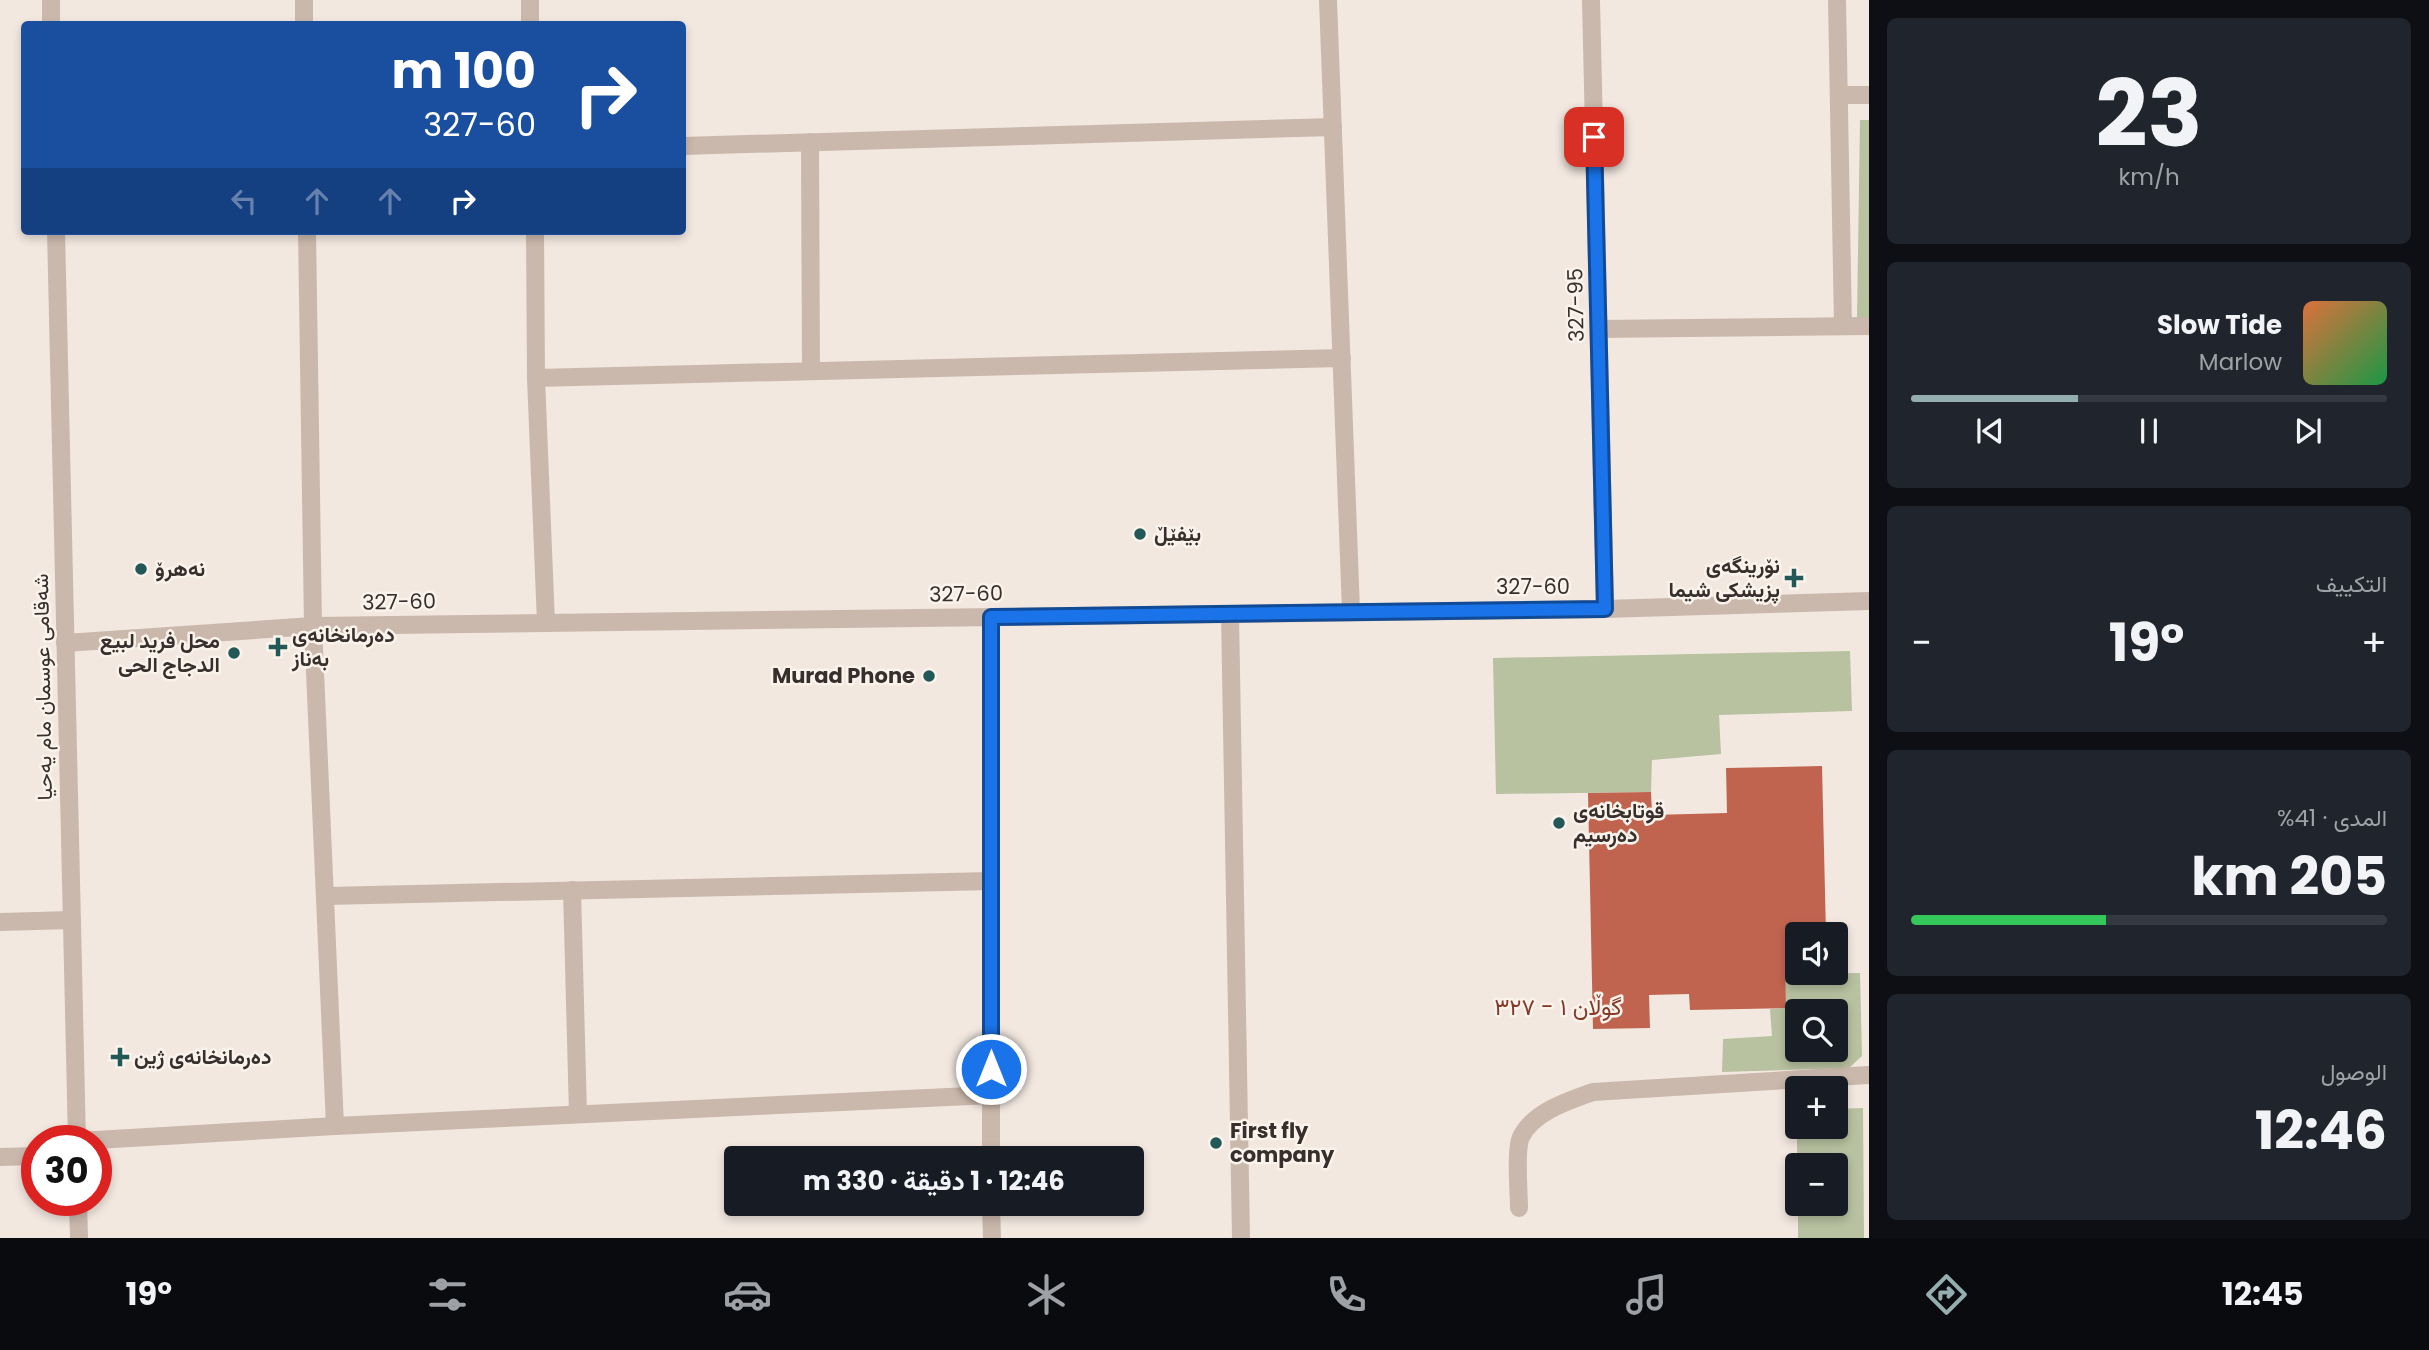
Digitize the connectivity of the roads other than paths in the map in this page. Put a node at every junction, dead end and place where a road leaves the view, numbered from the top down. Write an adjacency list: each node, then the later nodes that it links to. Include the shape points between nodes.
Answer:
1 (51, 0): 7 (street)
2 (304, 0): 8 (street)
3 (530, 0): 9 (street)
4 (1328, 0): 12 (street)
5 (1591, 0): 20 (street, 327-95)
6 (1837, 0): 10 (street)
7 (51, 21)
8 (304, 21)
9 (530, 21)
10 (1839, 95): 11 (street); 18 (street)
11 (1869, 95)
12 (1333, 127): 13 (street); 21 (street)
13 (810, 142): 14 (street); 22 (street)
14 (686, 146)
15 (56, 235): 31 (street, شەقامی عوسمان مام یەحیا)
16 (307, 235): 30 (street)
17 (535, 235): 23 (street)
18 (1843, 326): 19 (street); 20 (street)
19 (1869, 326)
20 (1599, 329): 25 (street, 327-95)
21 (1342, 358): 22 (street); 26 (street)
22 (811, 371): 23 (street)
23 (536, 378): 29 (street)
24 (1869, 601): 25 (street, 327-60)
25 (1605, 609): 26 (street, 327-60)
26 (1351, 611): 27 (street, 327-60)
27 (1230, 614): 28 (street, 327-60); 51 (street)
28 (991, 617): 29 (street, 327-60); 32 (street)
29 (546, 623): 30 (street, 327-60)
30 (313, 626): 31 (street, 327-60); 34 (street)
31 (65, 643): 35 (street, شەقامی عوسمان مام یەحیا)
32 (991, 881): 33 (street); 38 (street)
33 (572, 890): 34 (street); 39 (street)
34 (327, 896): 41 (street)
35 (72, 920): 36 (street); 40 (street, شەقامی عوسمان مام یەحیا)
36 (0, 922)
37 (1869, 1075): 46 (street, via 1593,1091 1535,1120 1520,1139)
38 (991, 1095): 39 (street); 43 (street)
39 (578, 1114): 41 (street)
40 (78, 1125)
41 (335, 1126): 42 (street)
42 (112, 1139)
43 (991, 1146)
44 (21, 1156): 45 (street)
45 (0, 1157)
46 (1519, 1208)
47 (78, 1216): 49 (street)
48 (991, 1216): 50 (street)
49 (79, 1238)
50 (992, 1238)
51 (1241, 1238)

